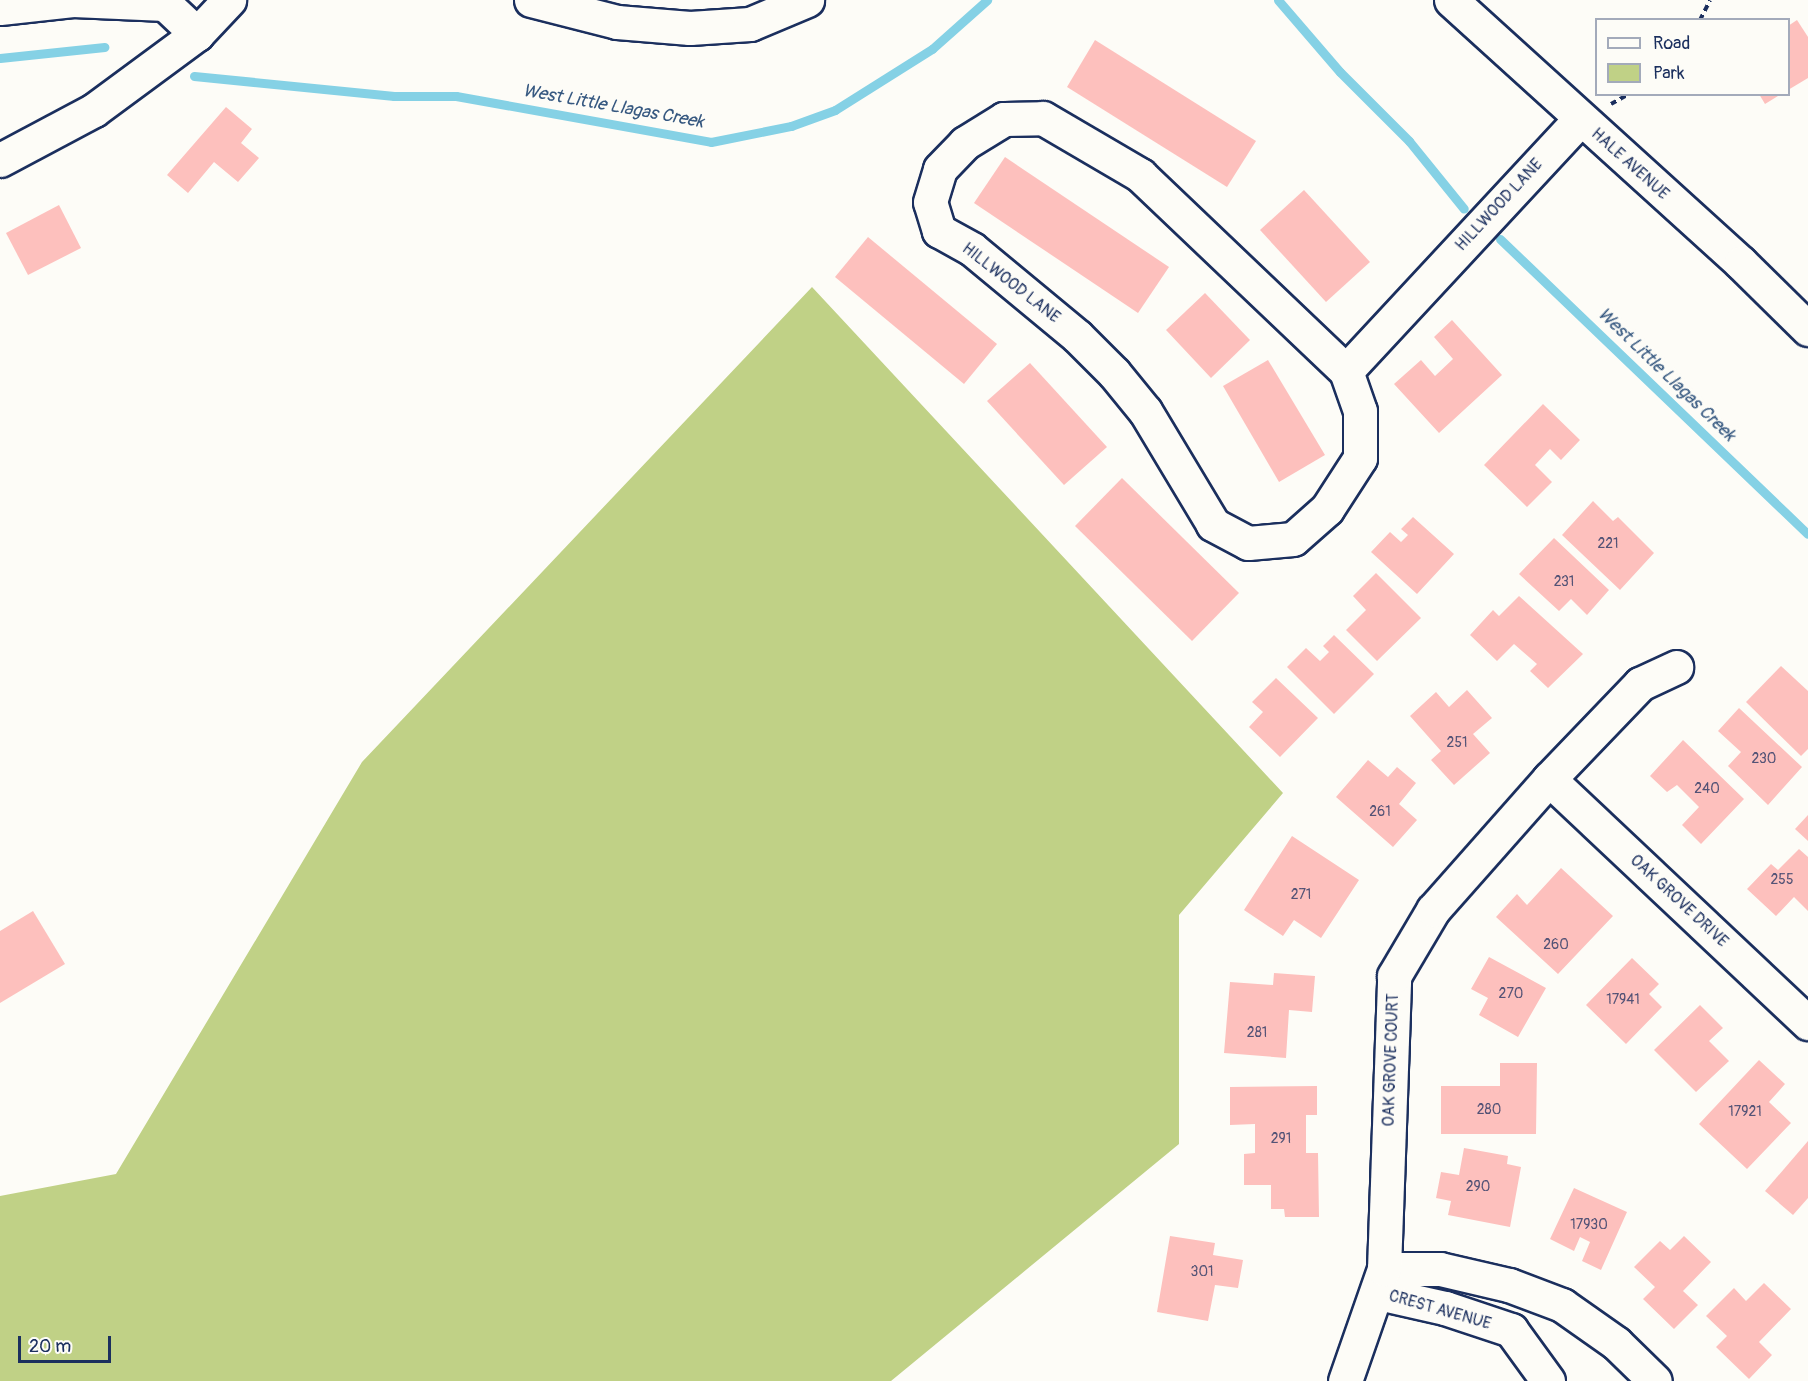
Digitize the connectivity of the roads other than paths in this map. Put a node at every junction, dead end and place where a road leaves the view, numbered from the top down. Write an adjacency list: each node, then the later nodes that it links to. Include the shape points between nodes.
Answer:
1 (229, 0): 6 (street)
2 (531, 0): 3 (street, via 617,22 690,28 750,24)
3 (807, 0)
4 (1451, 0): 7 (street, HALE AVENUE)
5 (0, 8): 6 (street, via 73,0 165,4)
6 (197, 34): 8 (street, via 93,110)
7 (1580, 118): 9 (street, HALE AVENUE); 10 (street, HILLWOOD LANE)
8 (0, 160)
9 (1808, 329)
10 (1346, 371): 10 (street, HILLWOOD LANE, via 1359,411 1360,458 1327,508 1293,540 1248,543 1213,524 1145,411 1085,343 972,249 939,231 930,202 940,169 965,143 1004,119 1043,118 1140,175)
11 (1676, 667): 12 (street, OAK GROVE COURT, via 1640,684)
12 (1549, 779): 13 (street, OAK GROVE DRIVE); 14 (street, OAK GROVE COURT, via 1433,910 1394,976)
13 (1808, 1023)
14 (1381, 1281): 15 (street, OAK GROVE COURT); 16 (street, CREST AVENUE, via 1510,1330); 17 (street, CREST AVENUE, via 1440,1269 1509,1285 1562,1305 1616,1343)
15 (1345, 1381)
16 (1548, 1381)
17 (1655, 1381)

